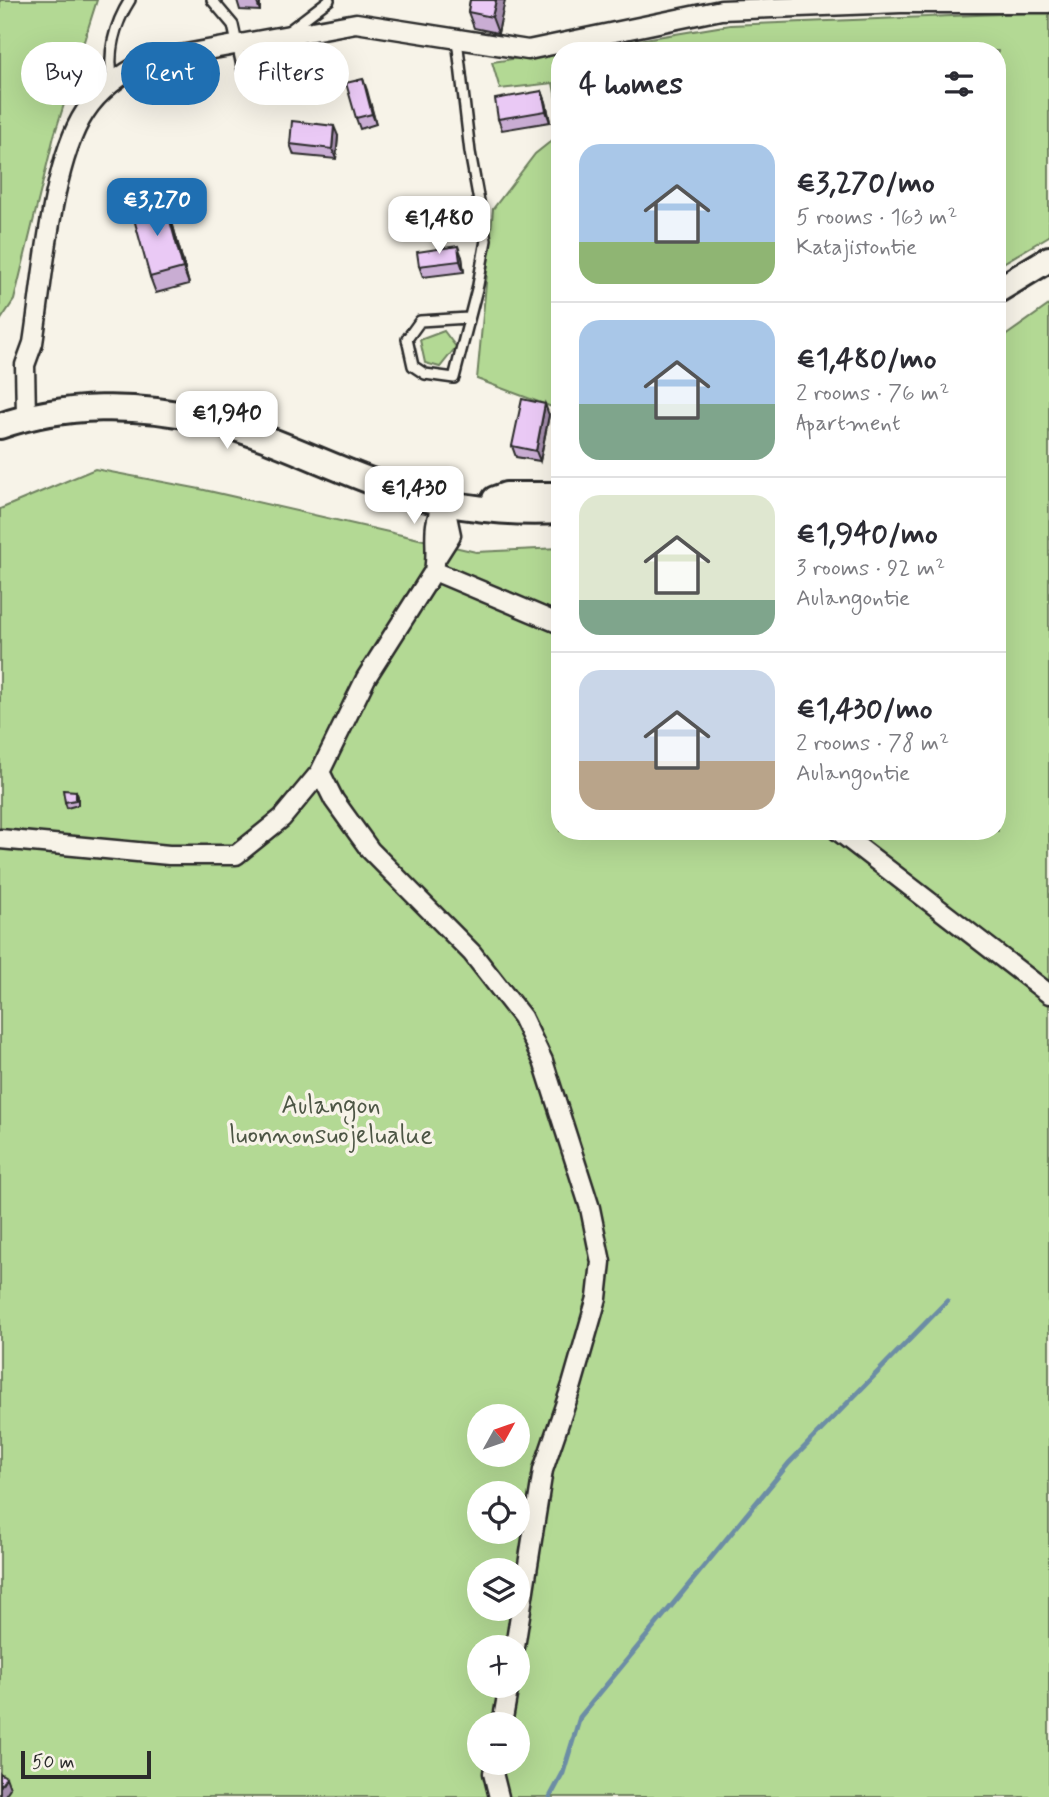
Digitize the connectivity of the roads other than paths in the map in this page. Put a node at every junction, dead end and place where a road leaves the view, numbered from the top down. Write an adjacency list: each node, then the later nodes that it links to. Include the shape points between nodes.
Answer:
1 (130, 0): 12 (lane, via 116,29 109,64)
2 (212, 0): 7 (lane, via 233,25)
3 (330, 0): 5 (lane)
4 (1049, 3): 9 (street, via 721,10)
5 (283, 35): 6 (street, via 356,23); 8 (street)
6 (457, 39): 11 (street, via 527,50); 15 (lane, via 485,240)
7 (237, 42)
8 (248, 42)
9 (566, 42)
10 (234, 45): 12 (street, via 147,61)
11 (551, 45)
12 (113, 82): 16 (street, via 84,113 63,165 33,343 25,365)
13 (1049, 259): 14 (street)
14 (1006, 285)
15 (468, 318): 15 (lane, via 454,378 425,374 413,366 407,339 420,321)
16 (26, 416): 17 (street); 19 (street, via 134,408 205,419 360,478)
17 (0, 426)
18 (551, 495): 20 (street, via 506,495)
19 (444, 502): 20 (street); 22 (street, via 451,535)
20 (475, 506): 21 (street)
21 (551, 511)
22 (435, 564): 23 (street); 24 (street, via 366,678)
23 (551, 620)
24 (320, 772): 25 (street, via 282,818 236,855 169,855); 28 (street, via 370,850 472,953 522,1017 543,1060 590,1208 601,1262 597,1297 543,1470)
25 (0, 839)
26 (850, 840): 27 (street)
27 (1049, 993)
28 (517, 1635)
29 (494, 1775): 30 (street)
30 (499, 1797)

